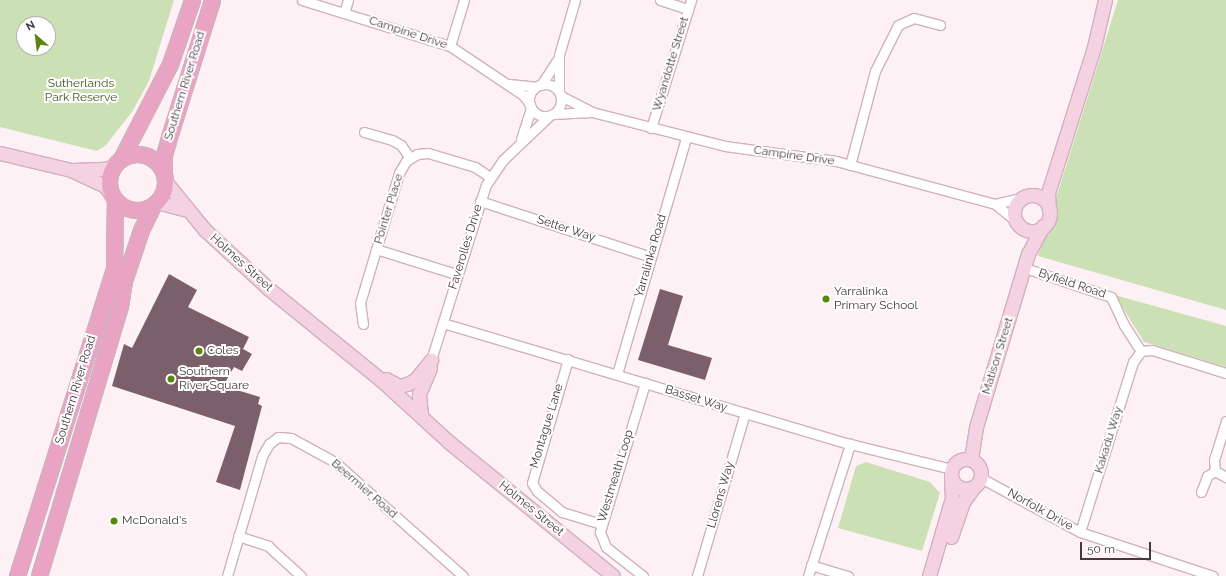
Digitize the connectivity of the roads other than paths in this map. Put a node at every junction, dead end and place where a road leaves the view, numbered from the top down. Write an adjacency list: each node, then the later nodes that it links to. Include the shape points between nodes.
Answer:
1 (192, 0): 28 (main road, Southern River Road, via 170,64)
2 (212, 0): 32 (main road, Southern River Road, via 164,155)
3 (302, 0): 11 (street, Campine Drive)
4 (348, 0): 11 (street)
5 (464, 0): 13 (street)
6 (575, 0): 15 (street)
7 (660, 0): 10 (street)
8 (1104, 0): 14 (main road)
9 (1113, 0): 14 (main road, via 1097,46)
10 (689, 4): 22 (street, Wyandotte Street)
11 (344, 13): 13 (street, Campine Drive)
12 (940, 25): 29 (street, via 914,18 898,25 875,71)
13 (450, 46): 16 (street, Campine Drive)
14 (1094, 47): 31 (main road)
15 (559, 55): 17 (street); 18 (street)
16 (505, 84): 17 (street, Campine Drive); 19 (street, Campine Drive, via 523,95)
17 (538, 86): 18 (street, via 550,84); 19 (street, via 530,94)
18 (560, 93): 20 (street, Campine Drive); 21 (street, via 560,107)
19 (530, 106): 21 (street, via 539,115); 25 (street, Faverolles Drive)
20 (592, 112): 21 (street, Campine Drive); 22 (street, Campine Drive)
21 (551, 115): 25 (street, Faverolles Drive)
22 (652, 128): 24 (street, Campine Drive)
23 (364, 132): 27 (street, via 396,142)
24 (686, 138): 29 (street, Campine Drive); 45 (street, Yarralinka Road)
25 (520, 143): 33 (street, Faverolles Drive)
26 (0, 153): 30 (main road)
27 (410, 157): 33 (street, via 428,153 475,168); 43 (street, Pointer Place, via 399,173)
28 (117, 162): 30 (main road, via 106,169); 32 (main road, via 133,154 146,155 157,162); 34 (main road, via 110,175)
29 (850, 165): 38 (street, Campine Drive)
30 (71, 170): 34 (main road, via 105,186)
31 (1054, 171): 35 (main road, via 1046,183); 40 (main road, via 1048,193)
32 (165, 177): 37 (main road, via 164,190); 39 (main road, Holmes Street)
33 (490, 177): 36 (street, Faverolles Drive)
34 (113, 197): 37 (main road, via 133,210); 74 (main road, Southern River Road, via 114,268)
35 (1025, 197): 38 (street, Campine Drive, via 1011,203); 40 (main road, via 1039,197); 41 (main road, via 1015,207)
36 (480, 201): 45 (street, Setter Way); 47 (street, Faverolles Drive)
37 (155, 203): 39 (main road); 75 (main road, Southern River Road, via 141,230 124,281 118,313)
38 (995, 204): 41 (street, Campine Drive)
39 (187, 210): 48 (main road, Holmes Street, via 230,253)
40 (1049, 211): 42 (main road)
41 (1018, 223): 42 (main road, via 1033,231); 44 (main road, Matison Street)
42 (1043, 226): 44 (main road, Matison Street)
43 (376, 249): 47 (street); 50 (street, Pointer Place, via 360,303)
44 (1028, 254): 46 (main road, Matison Street)
45 (651, 257): 56 (street, Yarralinka Road)
46 (1025, 268): 52 (street, Byfield Road, via 1111,297 1124,325); 63 (main road, Matison Street, via 976,427)
47 (456, 274): 49 (street, Faverolles Drive)
48 (297, 312): 51 (main road, Holmes Street); 61 (main road, Holmes Street, via 409,413 445,442)
49 (443, 323): 53 (street, Faverolles Drive); 54 (street, Basset Way)
50 (363, 324)
51 (326, 334): 53 (main road, via 345,342 380,374 399,386 415,380); 59 (main road, Holmes Street)
52 (1141, 351): 55 (street, via 1152,350); 71 (street, Kakadu Way, via 1133,362)
53 (431, 360): 59 (main road, via 429,373 419,394)
54 (568, 360): 56 (street, Basset Way); 70 (street, Montague Lane, via 532,483 537,491 562,512)
55 (1226, 373)
56 (617, 374): 57 (street, Basset Way)
57 (645, 383): 58 (street, Basset Way); 70 (street, Westmeath Loop)
58 (745, 413): 62 (street, Basset Way); 81 (street, Llorens Way)
59 (421, 414): 61 (main road, Holmes Street)
60 (1226, 421): 64 (street, via 1214,460)
61 (450, 443): 79 (main road, Holmes Street)
62 (850, 444): 65 (street, Basset Way); 73 (street)
63 (971, 459): 65 (main road, via 962,459); 67 (main road, via 980,467)
64 (1215, 470): 66 (street); 69 (street, via 1207,476)
65 (951, 473): 68 (main road, via 957,486); 84 (main road, via 952,498)
66 (1226, 477)
67 (981, 478): 68 (main road); 71 (street, Norfolk Drive)
68 (973, 488): 85 (main road, via 963,502 956,519)
69 (1201, 492)
70 (601, 524): 80 (street, Westmeath Loop, via 600,536 606,547)
71 (1080, 532): 86 (street, Norfolk Drive)
72 (238, 536): 76 (street, Beermier Road); 77 (street, via 268,546); 78 (street, Beermier Road, via 268,444 278,437 291,438 335,462)
73 (811, 565): 82 (street); 83 (street)
74 (17, 576)
75 (39, 576)
76 (226, 576)
77 (301, 576)
78 (463, 576)
79 (613, 576)
80 (643, 576)
81 (697, 576)
82 (808, 576)
83 (848, 576)
84 (929, 576)
85 (938, 576)
86 (1213, 576)

